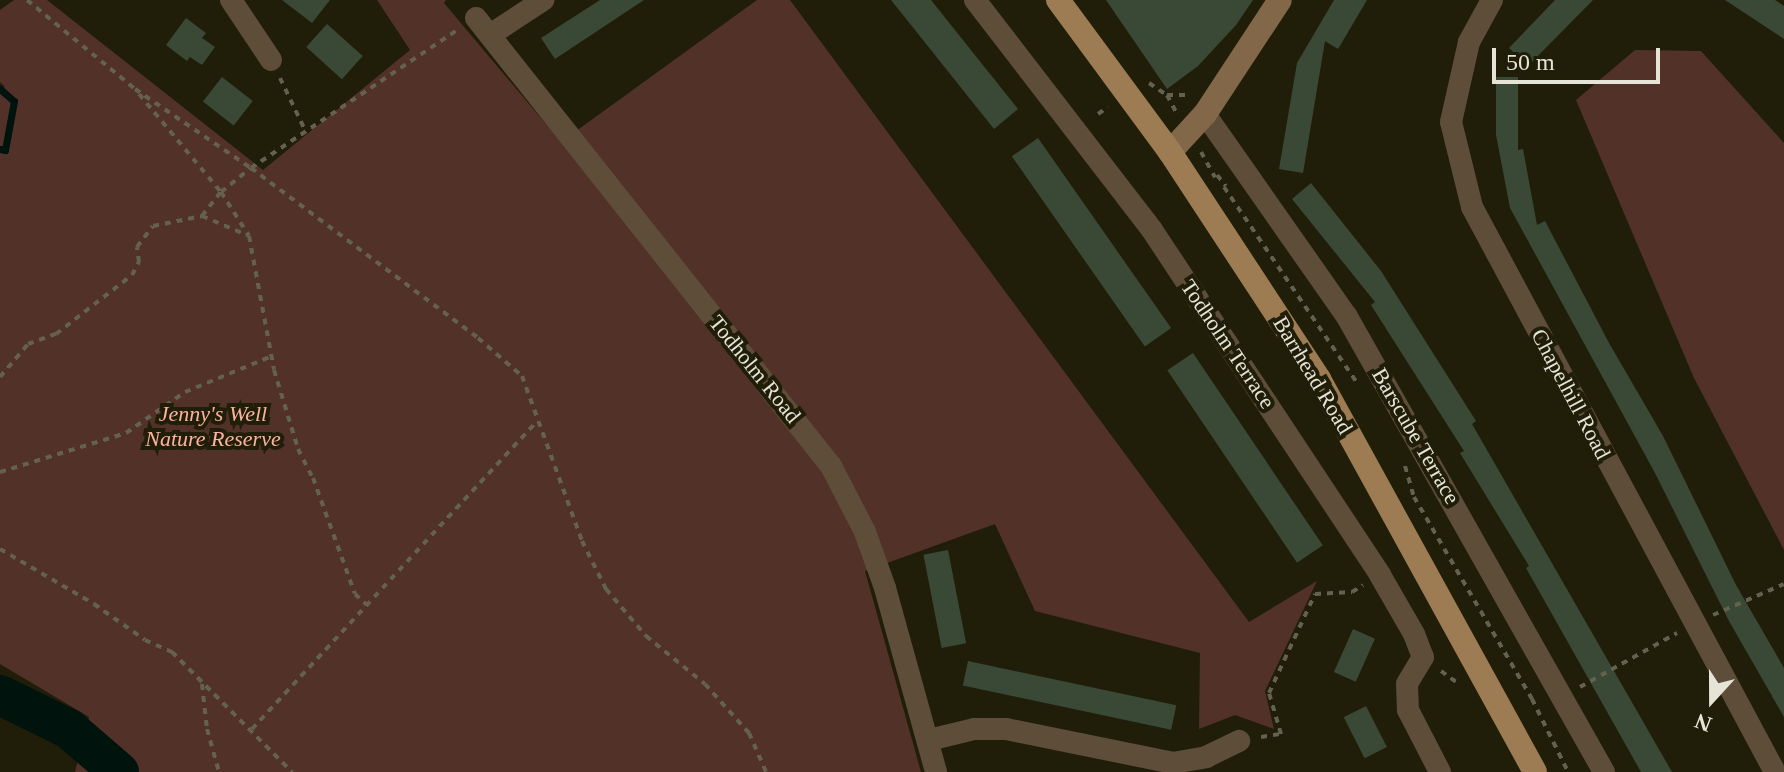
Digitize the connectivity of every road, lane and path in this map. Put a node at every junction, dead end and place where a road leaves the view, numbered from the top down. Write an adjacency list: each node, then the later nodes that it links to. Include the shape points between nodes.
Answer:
1 (27, 0): 10 (path)
2 (231, 0): 9 (street)
3 (543, 0): 8 (street)
4 (975, 0): 26 (street, Todholm Terrace, via 1152,230)
5 (1058, 0): 13 (main road, Barrhead Road)
6 (1280, 0): 11 (street)
7 (1492, 0): 29 (street, Chapelhill Road, via 1469,42 1451,122 1472,207)
8 (483, 27): 12 (path); 35 (street, Todholm Road, via 831,466 865,532)
9 (271, 60): 12 (path)
10 (135, 89): 14 (path); 16 (path)
11 (1205, 114): 13 (street); 33 (street, Barscube Terrace, via 1346,315)
12 (305, 130): 14 (path)
13 (1170, 152): 42 (main road, Barrhead Road, via 1319,379)
14 (251, 168): 16 (path); 22 (path, via 511,366 522,376)
15 (1224, 187): 21 (path)
16 (221, 192): 17 (path); 18 (path)
17 (202, 216): 18 (path); 20 (path, via 153,226 137,247 139,262 132,275 56,334 28,344)
18 (249, 236): 19 (path)
19 (272, 356): 24 (path, via 185,392 126,433); 28 (path, via 298,449 355,594)
20 (0, 377)
21 (1359, 385)
22 (537, 421): 28 (path); 39 (path, via 606,589 646,636 705,684 749,733)
23 (1401, 456): 43 (path, via 1414,497 1532,699)
24 (0, 472)
25 (0, 549): 31 (path, via 172,652)
26 (1380, 575): 30 (street, Todholm Terrace); 36 (path, via 1352,592 1315,594 1269,693 1281,734)
27 (1784, 584): 29 (path)
28 (367, 605): 34 (path)
29 (1694, 623): 33 (path); 45 (street, Chapelhill Road)
30 (1423, 657): 32 (path); 41 (street, via 1407,684 1408,710)
31 (202, 682): 34 (path); 37 (path)
32 (1463, 687)
33 (1564, 696): 44 (street, Barscube Terrace)
34 (252, 729): 38 (path)
35 (929, 740): 36 (street, via 974,729 1006,729 1173,763 1206,757); 40 (street, Todholm Road)
36 (1239, 741)
37 (219, 772)
38 (292, 772)
39 (766, 772)
40 (936, 772)
41 (1440, 772)
42 (1535, 772)
43 (1568, 772)
44 (1604, 772)
45 (1775, 772)

